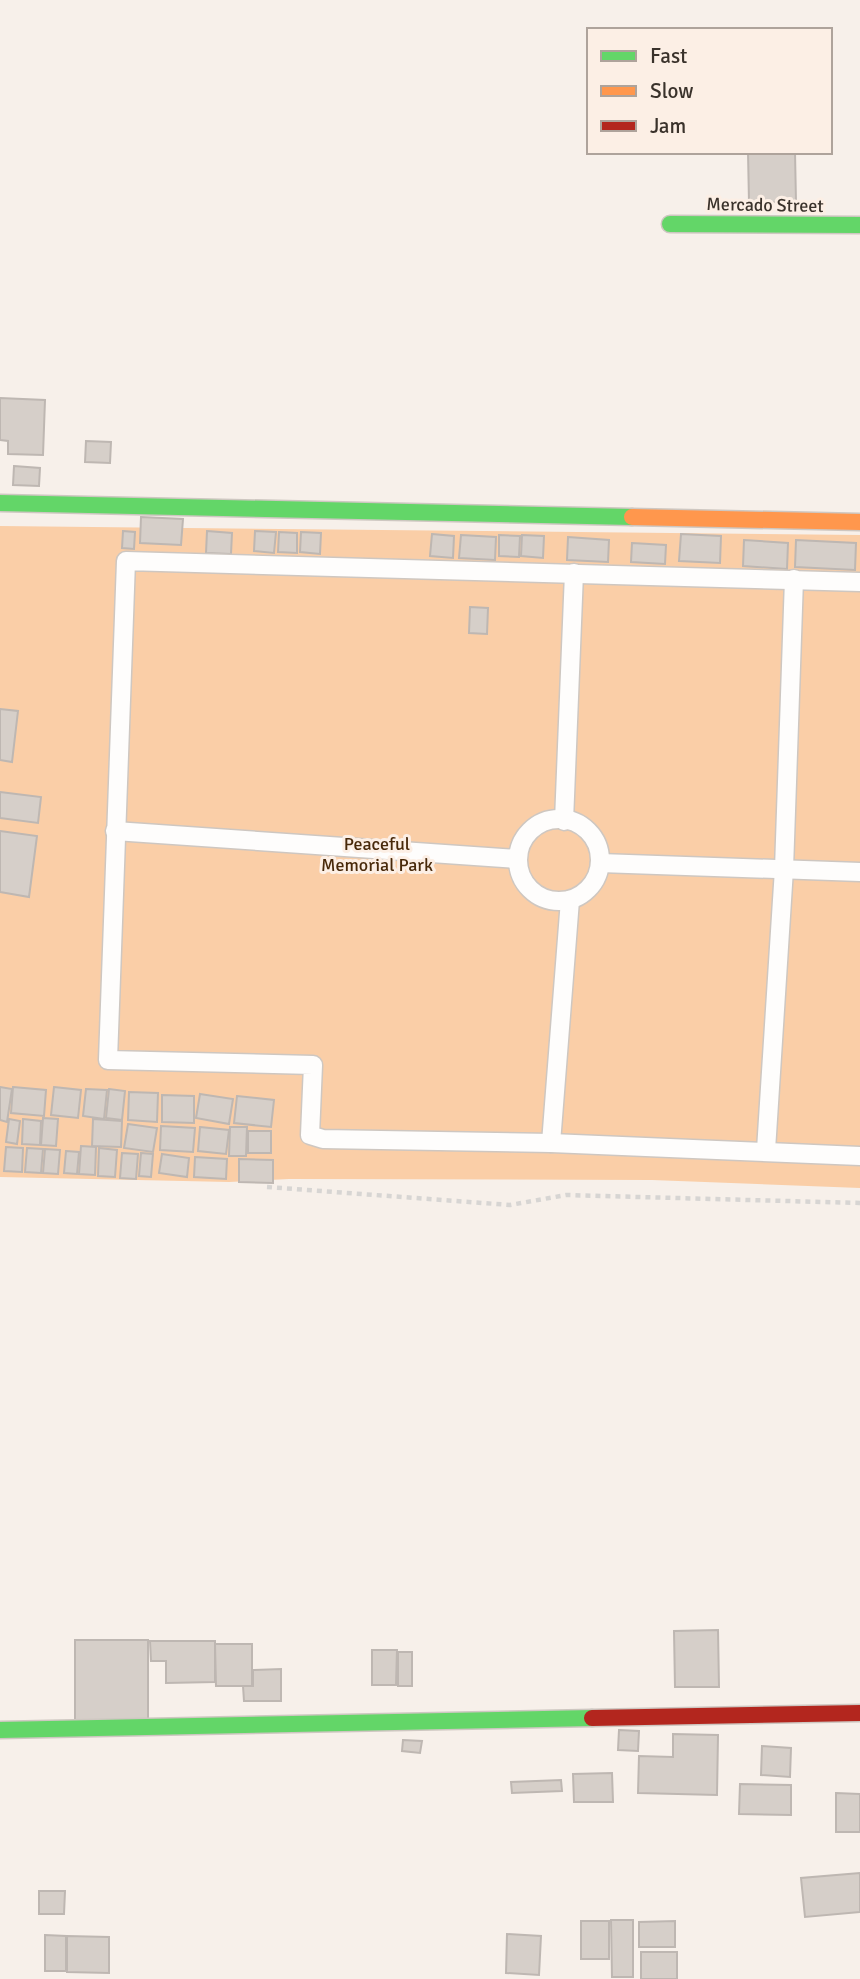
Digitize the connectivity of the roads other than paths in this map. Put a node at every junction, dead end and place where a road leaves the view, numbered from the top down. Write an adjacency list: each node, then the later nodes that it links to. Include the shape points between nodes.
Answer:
1 (670, 223): 2 (street, Mercado Street)
2 (860, 225)
3 (0, 503): 4 (street)
4 (860, 522)
5 (574, 573): 6 (lane); 8 (lane); 9 (lane, via 126,561)
6 (794, 579): 7 (lane); 12 (lane)
7 (860, 582)
8 (564, 821): 10 (lane, via 553,819 531,829); 11 (lane, via 587,831 596,842)
9 (115, 831): 10 (lane); 15 (lane, via 108,1060 313,1065 310,1135 323,1139)
10 (517, 859): 14 (lane, via 526,886 537,895)
11 (600, 863): 12 (lane); 14 (lane, via 594,883)
12 (784, 869): 13 (lane); 16 (lane)
13 (860, 872)
14 (570, 900): 15 (lane)
15 (551, 1143): 16 (lane)
16 (766, 1150): 17 (lane)
17 (860, 1156)
18 (860, 1713): 19 (street)
19 (0, 1730)

